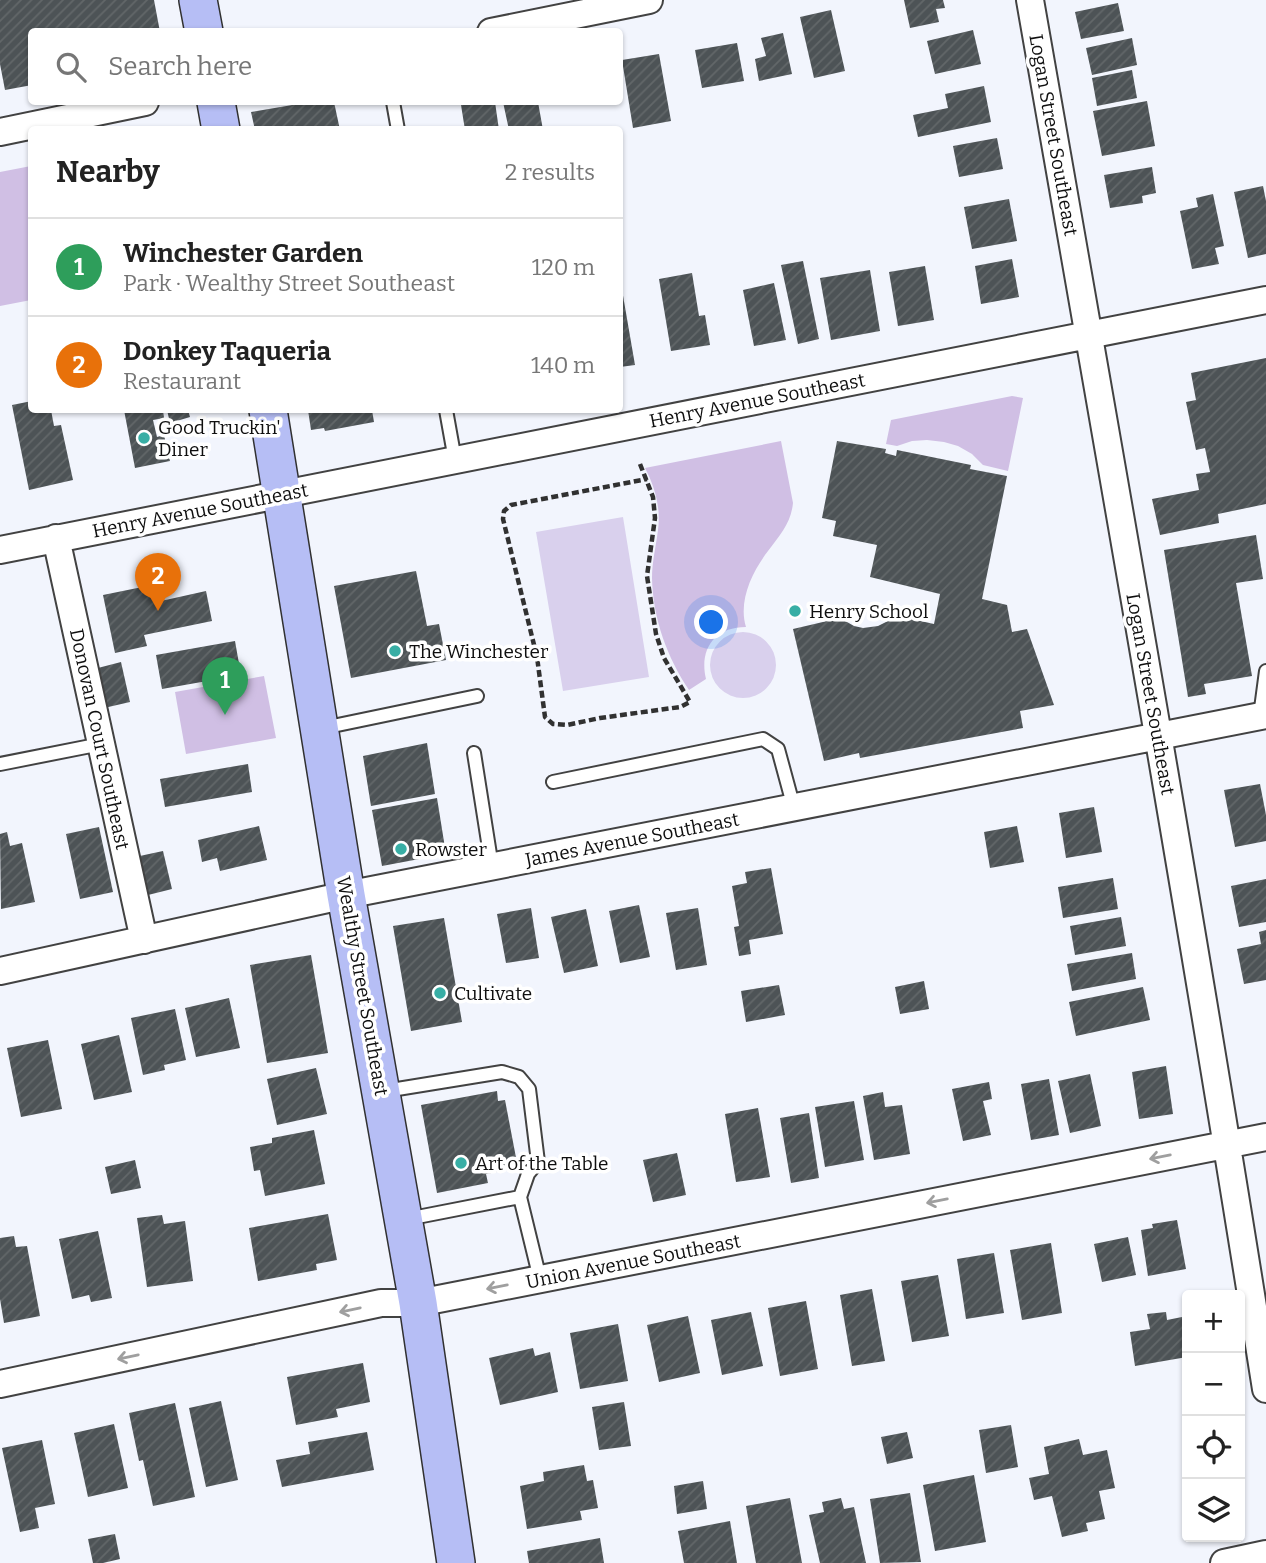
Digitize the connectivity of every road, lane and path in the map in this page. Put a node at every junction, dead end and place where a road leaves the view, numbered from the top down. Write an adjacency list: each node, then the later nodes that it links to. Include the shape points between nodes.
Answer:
1 (198, 0): 4 (main road)
2 (649, 0): 5 (street)
3 (1030, 0): 15 (street, Logan Street Southeast)
4 (203, 28)
5 (511, 28)
6 (130, 105): 10 (street)
7 (217, 105): 11 (main road)
8 (394, 105): 12 (lane)
9 (28, 126): 13 (street)
10 (29, 126)
11 (220, 126)
12 (397, 126)
13 (0, 132)
14 (1266, 300): 15 (street, Henry Avenue Southeast)
15 (1088, 335): 18 (street, Henry Avenue Southeast); 28 (street, Logan Street Southeast)
16 (268, 413): 21 (main road, Wealthy Street Southeast)
17 (447, 413): 18 (lane)
18 (455, 460): 21 (street, Henry Avenue Southeast)
19 (640, 464): 20 (path)
20 (647, 480): 20 (path, via 656,518 647,576 656,634 664,658 690,702 553,724 545,717 537,657 504,510)
21 (282, 494): 22 (street, Henry Avenue Southeast); 27 (main road, Wealthy Street Southeast)
22 (56, 538): 23 (street, Henry Avenue Southeast); 29 (street, Donovan Court Southeast)
23 (0, 550)
24 (1266, 671): 26 (lane)
25 (477, 696): 27 (lane)
26 (1263, 716): 28 (street, James Avenue Southeast)
27 (320, 729): 35 (main road, Wealthy Street Southeast)
28 (1158, 737): 33 (street, James Avenue Southeast); 40 (street, Logan Street Southeast)
29 (101, 744): 31 (lane); 36 (street, Donovan Court Southeast)
30 (474, 753): 34 (lane)
31 (0, 764)
32 (553, 782): 33 (lane, via 763,739 778,749)
33 (794, 808): 34 (street, James Avenue Southeast)
34 (492, 867): 35 (street, James Avenue Southeast)
35 (346, 895): 36 (street, James Avenue Southeast); 38 (main road, Wealthy Street Southeast)
36 (144, 940): 37 (street, James Avenue Southeast)
37 (0, 971)
38 (381, 1092): 41 (lane, via 502,1072 519,1077 529,1089 538,1162); 42 (main road, Wealthy Street Southeast)
39 (1266, 1137): 40 (street, Union Avenue Southeast)
40 (1227, 1144): 43 (street, Union Avenue Southeast, one-way to 43); 45 (street, Logan Street Southeast)
41 (520, 1197): 42 (lane); 43 (lane)
42 (404, 1220): 44 (main road, Wealthy Street Southeast)
43 (540, 1279): 44 (street, Union Avenue Southeast, one-way to 44)
44 (418, 1303): 46 (street, Union Avenue Southeast, one-way to 46, via 381,1303); 49 (main road, Wealthy Street Southeast)
45 (1263, 1348): 47 (street, Logan Street Southeast)
46 (0, 1384)
47 (1266, 1389)
48 (1266, 1554): 50 (street)
49 (456, 1563)
50 (1224, 1563)

